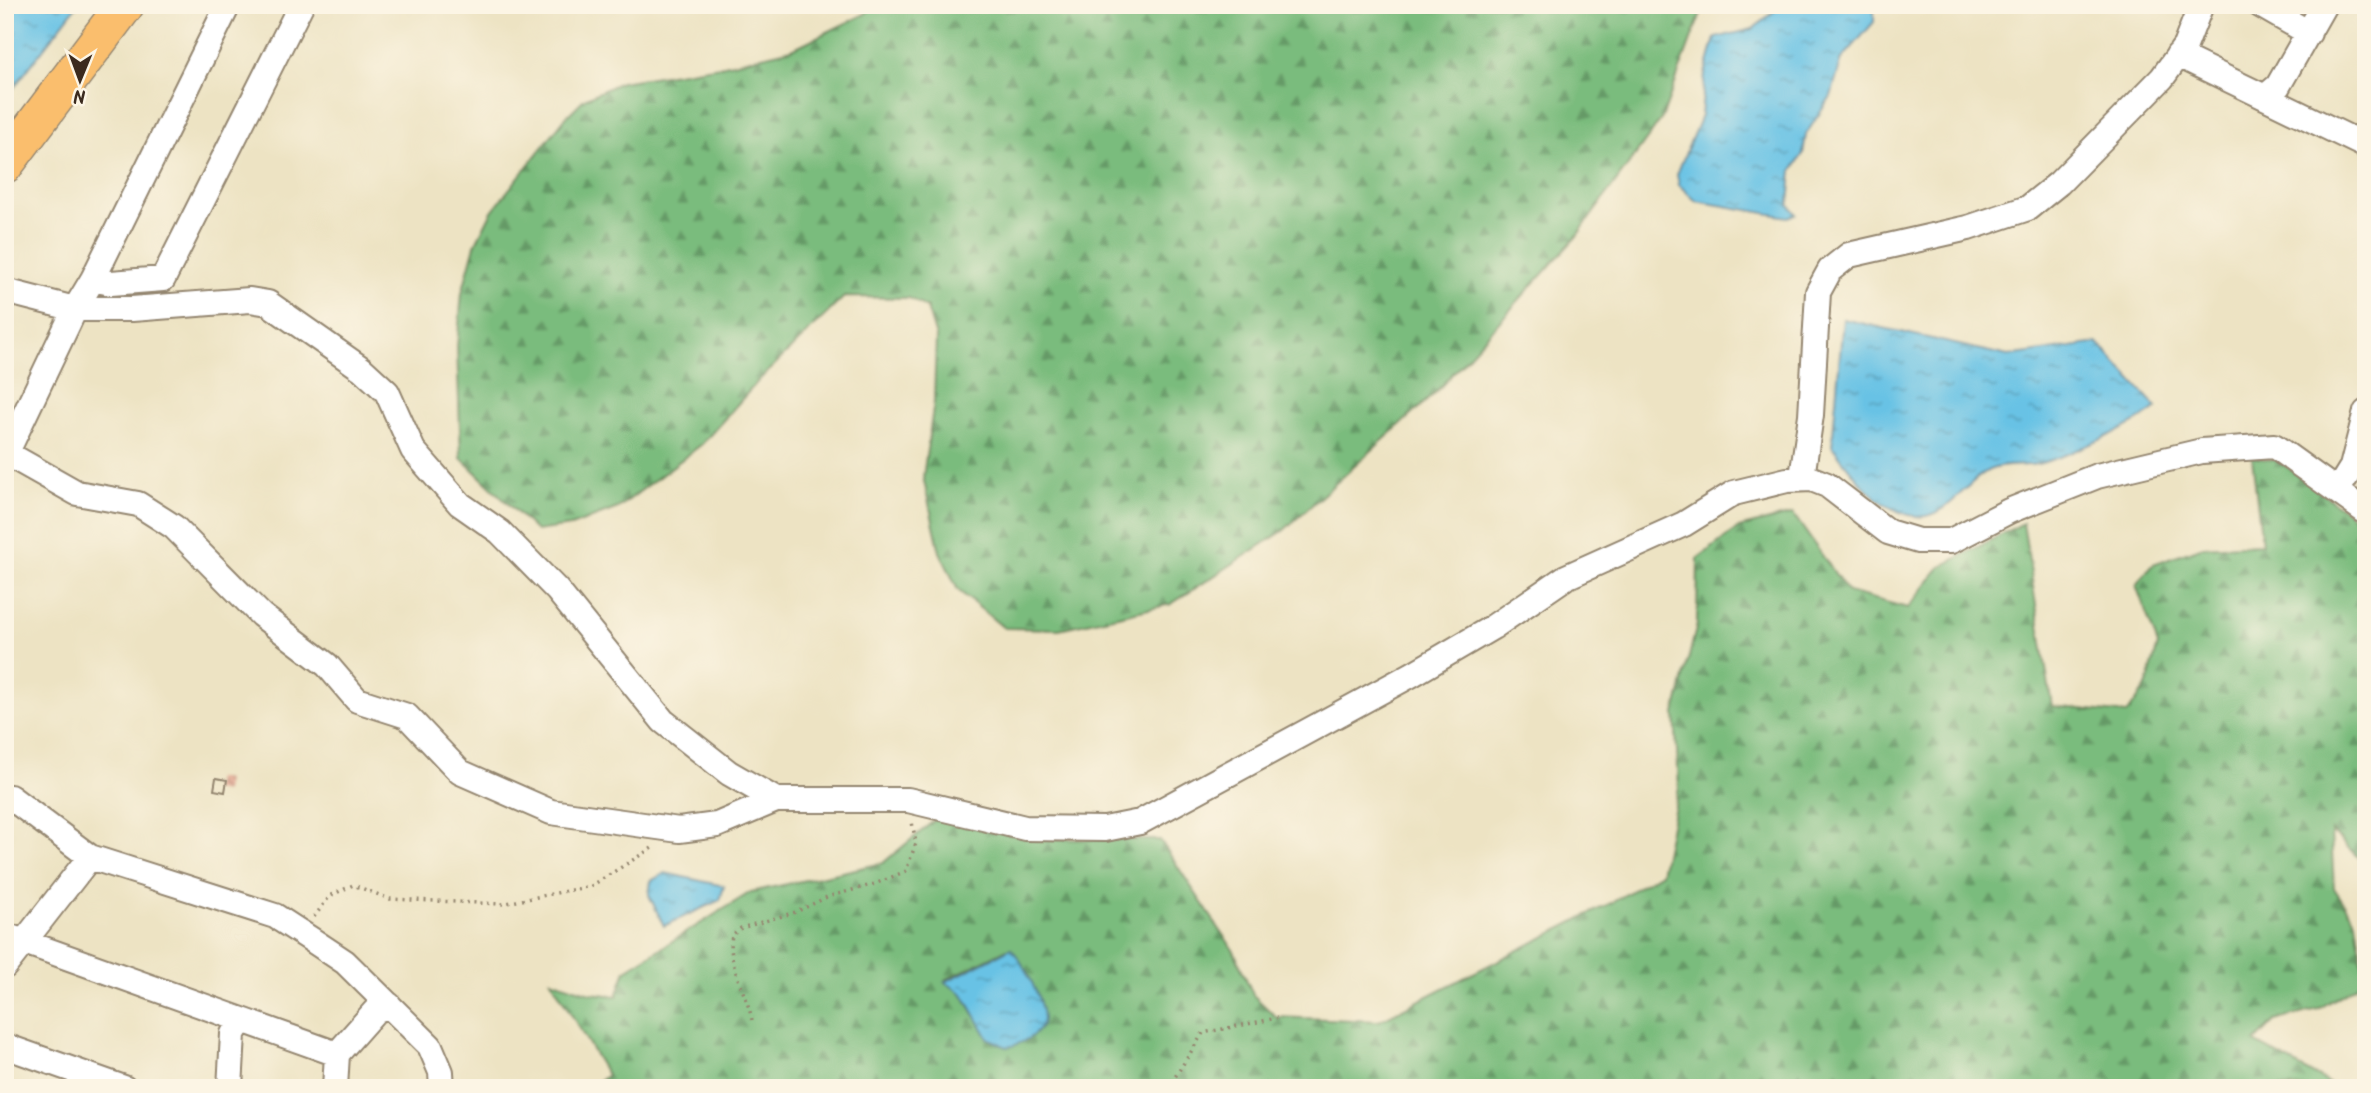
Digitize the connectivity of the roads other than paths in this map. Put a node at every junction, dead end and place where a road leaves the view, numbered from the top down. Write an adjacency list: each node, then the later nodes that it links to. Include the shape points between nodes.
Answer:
1 (125, 5): 11 (highway)
2 (228, 5): 12 (street)
3 (300, 5): 12 (street, via 163,279 111,283)
4 (2201, 5): 8 (street, via 2194,29)
5 (2324, 5): 7 (street)
6 (2263, 6): 7 (street)
7 (2309, 33): 9 (street, via 2278,86)
8 (2178, 55): 9 (street); 17 (street, via 2162,78 2028,208 1998,220 1849,256 1830,270 1818,292 1811,415)
9 (2265, 97): 10 (street)
10 (2366, 146)
11 (5, 164)
12 (93, 279): 14 (street)
13 (5, 291): 14 (street)
14 (75, 309): 16 (street); 21 (street, via 250,300 268,303 331,347 387,392 413,450 460,504 500,532 557,590 663,721 730,773)
15 (2366, 412): 18 (street, via 2352,467)
16 (6, 454): 21 (street, via 77,493 138,504 174,527 261,615 327,665 357,700 407,716 460,772 551,812 665,829 717,825)
17 (1802, 477): 18 (street, via 1827,485 1888,532 1918,541 1951,541 2009,511 2097,477 2202,451 2274,446); 21 (street, via 1734,494 1684,524 1566,577 1411,675 1140,822 1105,829 1025,828 908,800)
18 (2337, 491): 19 (street)
19 (2366, 512)
20 (10, 797): 22 (street)
21 (776, 800)
22 (90, 857): 23 (street); 25 (street, via 275,916 345,962)
23 (14, 939): 24 (street); 26 (street)
24 (5, 966)
25 (389, 1005): 28 (street, via 375,1011); 33 (street, via 430,1046)
26 (241, 1020): 28 (street); 31 (street, via 233,1034)
27 (5, 1046): 29 (street)
28 (337, 1054): 32 (street)
29 (98, 1084): 30 (street)
30 (124, 1088)
31 (230, 1088)
32 (335, 1088)
33 (442, 1088)

